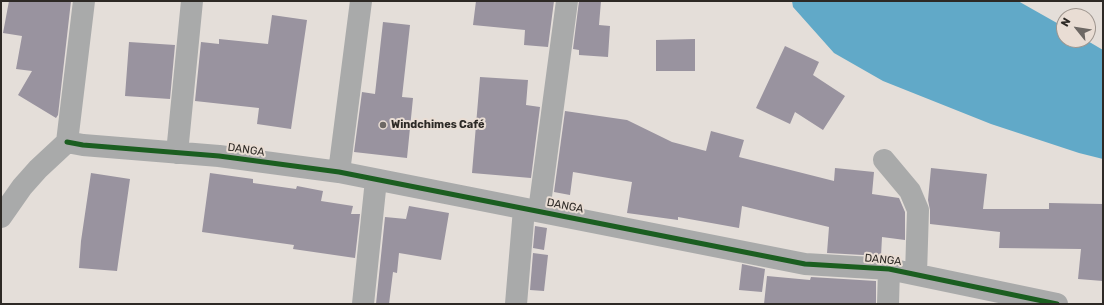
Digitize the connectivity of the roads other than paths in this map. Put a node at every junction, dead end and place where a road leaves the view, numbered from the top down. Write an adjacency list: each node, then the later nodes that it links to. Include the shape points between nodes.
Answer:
1 (84, 1): 5 (street)
2 (192, 1): 6 (street)
3 (361, 1): 8 (street)
4 (567, 1): 10 (street)
5 (67, 142): 6 (street, DANGA); 11 (street, via 22,187)
6 (177, 153): 8 (street, DANGA)
7 (884, 160): 13 (street, via 910,191 918,210)
8 (340, 172): 9 (street, DANGA)
9 (376, 180): 10 (street, DANGA); 14 (street)
10 (532, 210): 12 (street, DANGA, via 806,264); 15 (street)
11 (1, 217)
12 (889, 269): 13 (street, DANGA); 16 (street)
13 (916, 274): 17 (street, DANGA)
14 (363, 304)
15 (516, 304)
16 (888, 304)
17 (1057, 304)

